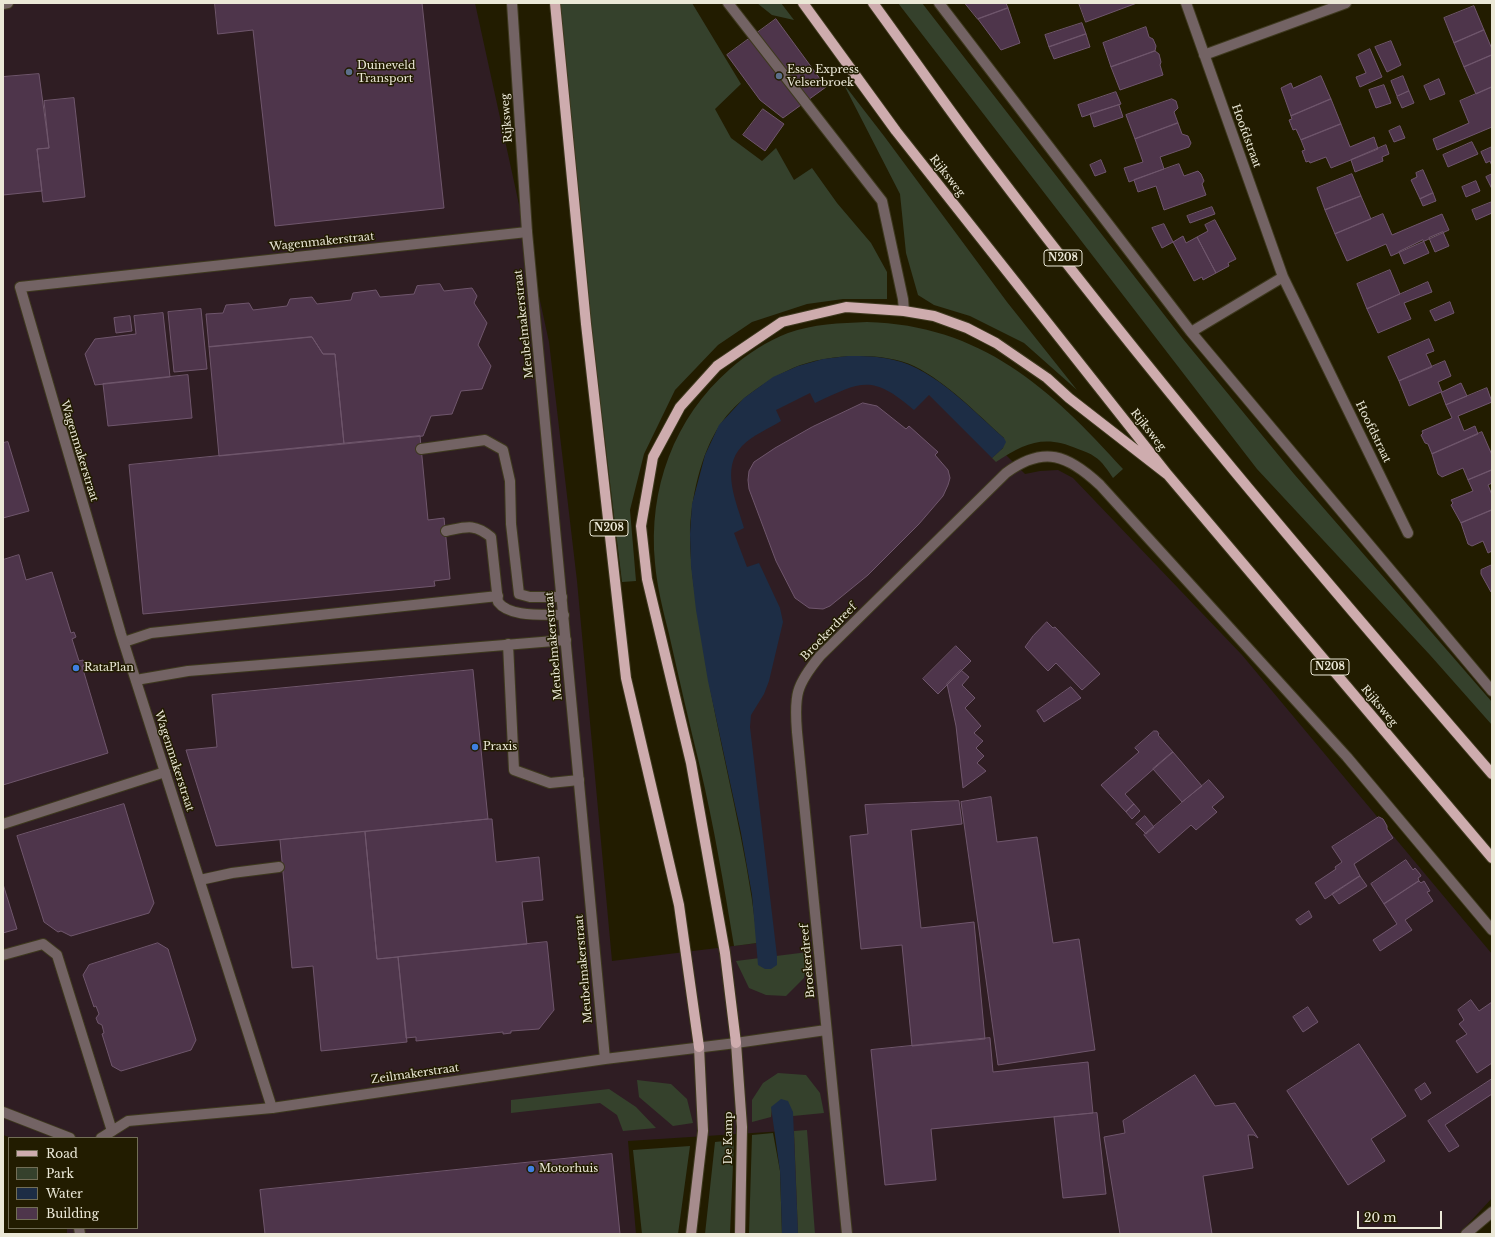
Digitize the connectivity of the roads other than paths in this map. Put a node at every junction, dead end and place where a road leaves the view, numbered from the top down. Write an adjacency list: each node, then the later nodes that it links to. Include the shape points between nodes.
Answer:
1 (8, 3): 10 (street)
2 (512, 3): 12 (street, Rijksweg)
3 (555, 3): 39 (main road, N208, via 586,324 626,678 679,905)
4 (728, 3): 14 (street, via 882,201)
5 (803, 3): 17 (main road, Rijksweg / N208, via 896,131)
6 (873, 3): 29 (main road, N208, via 987,160 1127,339 1327,583)
7 (939, 3): 15 (street)
8 (1186, 3): 11 (street, Hoofdstraat)
9 (1346, 3): 11 (street)
10 (3, 4)
11 (1204, 55): 13 (street, Hoofdstraat)
12 (527, 232): 21 (street, Meubelmakerstraat); 24 (street, Wagenmakerstraat, via 20,288)
13 (1283, 277): 15 (street); 19 (street, Hoofdstraat)
14 (904, 311): 17 (main road, N208, via 934,316 967,328 996,343 1046,378); 38 (main road, N208, via 846,307 782,322 717,366 680,407 653,457 642,526 646,579 691,763 725,953)
15 (1191, 332): 27 (street)
16 (421, 449): 21 (street, via 485,440 503,450 510,481 519,594 530,597)
17 (1168, 475): 32 (main road, Rijksweg / N208)
18 (446, 531): 20 (street, via 467,527 480,528 491,537)
19 (1408, 533)
20 (498, 596): 22 (street, via 502,608 525,614); 24 (street, via 151,633)
21 (562, 597): 22 (street, Meubelmakerstraat)
22 (564, 615): 23 (street, Meubelmakerstraat)
23 (566, 640): 25 (street); 30 (street, Meubelmakerstraat)
24 (124, 642): 26 (street, Wagenmakerstraat)
25 (508, 644): 26 (street, via 188,671); 30 (street, via 514,770 550,783)
26 (136, 680): 28 (street, Wagenmakerstraat)
27 (1492, 691)
28 (165, 772): 31 (street); 34 (street, Wagenmakerstraat)
29 (1492, 774)
30 (579, 780): 40 (street, Meubelmakerstraat)
31 (3, 824)
32 (1492, 858)
33 (279, 867): 34 (street)
34 (200, 880): 41 (street, Wagenmakerstraat)
35 (1492, 930): 37 (street, Broekerdreef, via 1347,757 1100,485 1083,469 1066,459 1036,457 1019,463 1006,473 820,656 798,688 795,706 796,725)
36 (3, 955): 43 (street, via 43,944 56,955)
37 (826, 1030): 38 (street); 49 (street, Broekerdreef)
38 (736, 1043): 39 (street, Zeilmakerstraat); 48 (main road, De Kamp, via 742,1127)
39 (699, 1047): 40 (street, Zeilmakerstraat); 47 (main road, via 703,1131)
40 (605, 1059): 41 (street, Zeilmakerstraat)
41 (272, 1108): 43 (street, Zeilmakerstraat, via 128,1121)
42 (3, 1112): 44 (street)
43 (112, 1131): 45 (street, Zeilmakerstraat)
44 (67, 1137)
45 (103, 1137)
46 (1492, 1212): 50 (street)
47 (691, 1234)
48 (740, 1234)
49 (847, 1234)
50 (1466, 1234)

